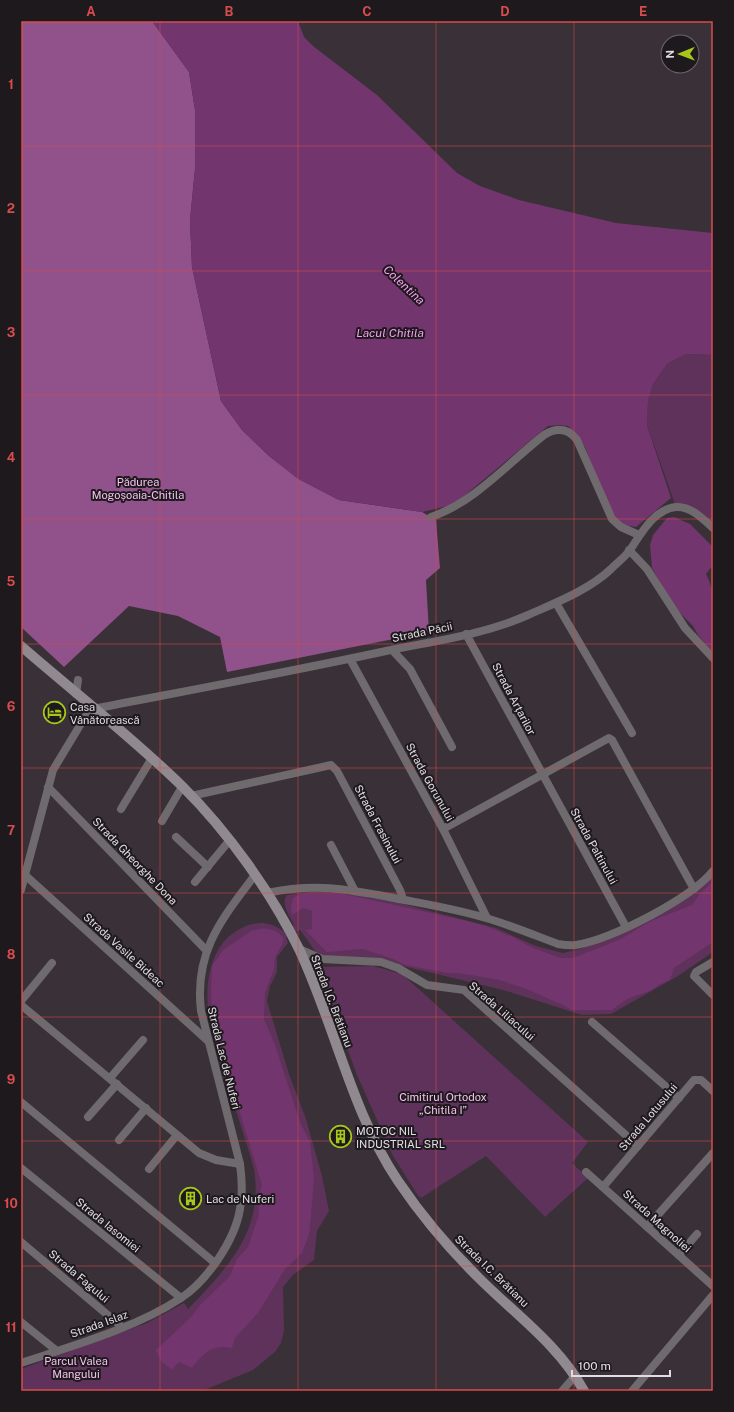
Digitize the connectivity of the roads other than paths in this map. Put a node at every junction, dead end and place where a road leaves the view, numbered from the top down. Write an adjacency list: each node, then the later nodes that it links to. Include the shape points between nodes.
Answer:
1 (431, 517): 3 (street, via 442,514 470,497 544,435 550,431 563,429 569,431 577,440 612,519 621,527)
2 (713, 528): 3 (street, Strada Păcii, via 698,515 676,507 665,510)
3 (639, 535): 4 (street, Strada Păcii)
4 (630, 550): 5 (street, Strada Păcii, via 609,571); 9 (street, via 646,568 685,628)
5 (556, 602): 6 (street, Strada Păcii, via 500,626); 14 (street)
6 (466, 634): 8 (street, Strada Păcii); 17 (street, Strada Arțarilor)
7 (21, 646): 12 (main road, Strada I.C. Brătianu)
8 (392, 650): 10 (street, Strada Păcii); 15 (street, via 410,669)
9 (713, 658)
10 (350, 659): 13 (street, Strada Păcii); 23 (street, Strada Gorunului)
11 (78, 680): 12 (street)
12 (76, 694): 13 (main road, Strada I.C. Brătianu)
13 (93, 709): 16 (main road, Strada I.C. Brătianu); 18 (street, via 59,759)
14 (632, 733)
15 (452, 747)
16 (152, 758): 19 (main road, Strada I.C. Brătianu); 21 (street)
17 (542, 775): 23 (street); 32 (street, via 606,739 612,740); 38 (street, Strada Paltinului)
18 (48, 787): 29 (street); 40 (street, Strada Gheorghe Dona)
19 (182, 787): 20 (main road, Strada I.C. Brătianu); 22 (street)
20 (191, 796): 25 (main road, Strada I.C. Brătianu); 36 (street, Strada Frasinului, via 331,765 337,771)
21 (121, 809)
22 (162, 821)
23 (443, 829): 37 (street, Strada Gorunului)
24 (176, 837): 27 (street)
25 (229, 841): 27 (street); 30 (main road, Strada I.C. Brătianu)
26 (331, 845): 34 (street)
27 (208, 867): 31 (street)
28 (713, 871): 32 (street)
29 (25, 875): 33 (street); 48 (street, Strada Vasile Bideac)
30 (255, 875): 35 (main road, Strada I.C. Brătianu); 40 (street, Strada Lac de Nuferi, via 225,915)
31 (195, 882)
32 (694, 889): 38 (street)
33 (21, 890)
34 (355, 891): 35 (street, via 318,886); 36 (street)
35 (267, 893): 39 (main road, Strada I.C. Brătianu)
36 (403, 899): 37 (street)
37 (487, 918): 38 (street, via 568,946)
38 (626, 927)
39 (299, 949): 57 (street, Strada Liliacului, via 322,959 381,962 398,968 427,985 464,990); 76 (main road, Strada I.C. Brătianu, via 361,1110 396,1178 457,1255 539,1333)
40 (206, 950): 48 (street, Strada Lac de Nuferi, via 199,987)
41 (713, 962): 43 (street, via 696,972 694,976)
42 (52, 963): 44 (street)
43 (713, 995)
44 (21, 1001)
45 (21, 1004): 49 (street)
46 (592, 1022): 51 (street)
47 (143, 1040): 49 (street)
48 (208, 1041): 59 (street, Strada Lac de Nuferi)
49 (114, 1081): 53 (street); 54 (street)
50 (713, 1091): 51 (street, Strada Lotusului, via 701,1080 696,1079)
51 (679, 1098): 57 (street, Strada Lotusului)
52 (21, 1102): 68 (street)
53 (146, 1108): 55 (street); 56 (street)
54 (88, 1118)
55 (177, 1135): 59 (street, via 204,1156); 61 (street)
56 (119, 1140)
57 (638, 1146): 63 (street, Strada Lotusului)
58 (713, 1152): 64 (street)
59 (240, 1164): 68 (street, Strada Lac de Nuferi, via 240,1211 230,1237)
60 (21, 1168): 71 (street, Strada Iasomiei)
61 (149, 1169)
62 (586, 1172): 63 (street, Strada Magnoliei)
63 (603, 1187): 64 (street, Strada Magnoliei)
64 (647, 1227): 67 (street, Strada Magnoliei)
65 (697, 1234): 67 (street)
66 (21, 1242): 73 (street, Strada Fagului)
67 (679, 1255): 69 (street, Strada Magnoliei)
68 (215, 1263): 71 (street, Strada Lac de Nuferi, via 198,1284)
69 (713, 1286)
70 (713, 1295): 79 (street)
71 (182, 1298): 73 (street, Strada Islaz)
72 (21, 1322): 74 (street)
73 (122, 1327): 74 (street, Strada Islaz)
74 (57, 1351): 75 (street, Strada Islaz)
75 (21, 1363)
76 (576, 1376): 77 (street); 78 (main road, Strada I.C. Brătianu)
77 (562, 1391)
78 (584, 1391)
79 (632, 1391)

